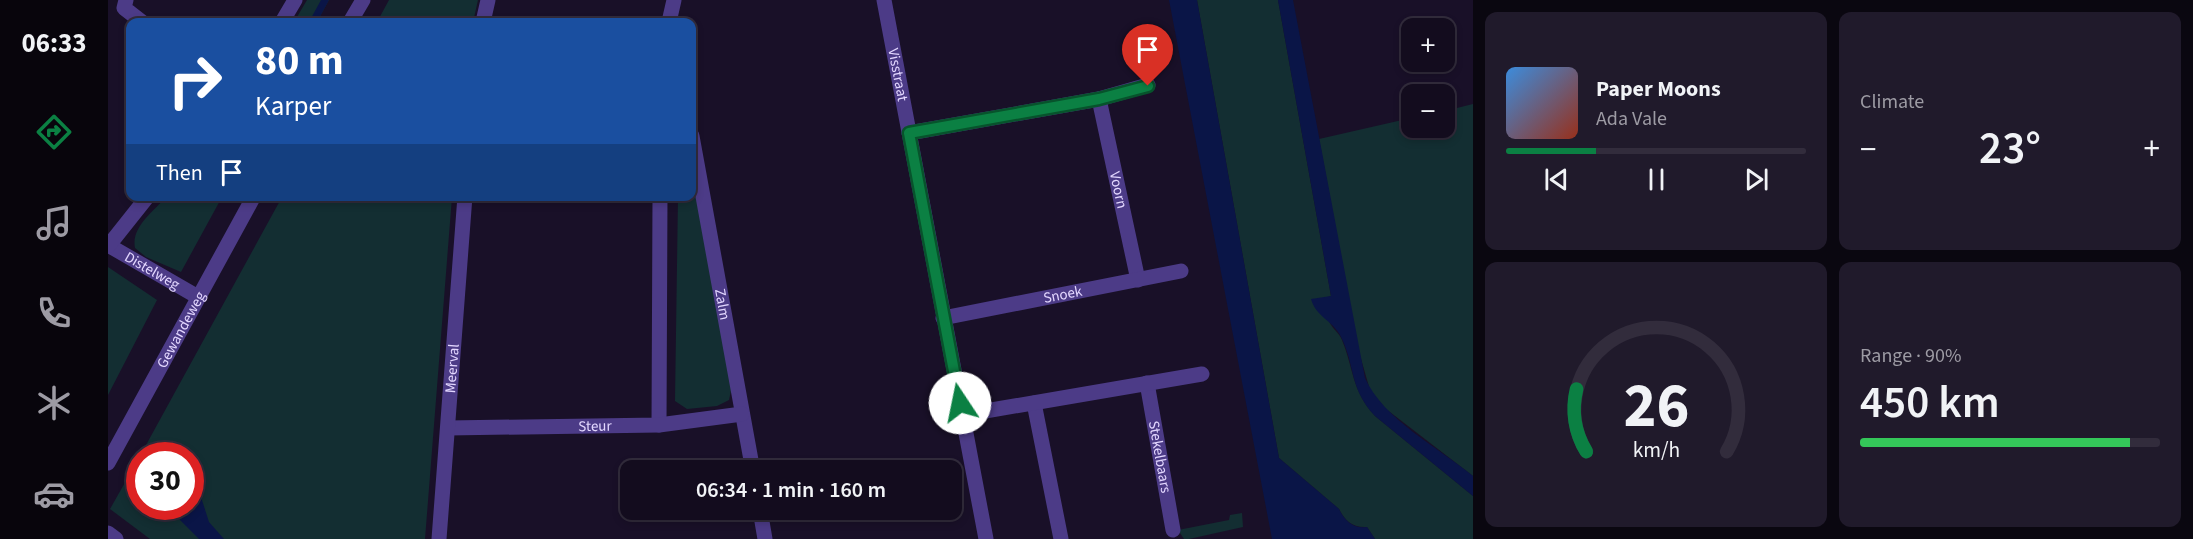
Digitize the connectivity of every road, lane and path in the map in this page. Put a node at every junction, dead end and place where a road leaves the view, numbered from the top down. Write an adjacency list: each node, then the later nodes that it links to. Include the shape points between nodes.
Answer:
1 (126, 0): 7 (street, via 124,8)
2 (295, 0): 8 (street)
3 (363, 0): 9 (street)
4 (488, 0): 10 (street)
5 (674, 0): 11 (street)
6 (884, 0): 14 (street, Visstraat)
7 (137, 18)
8 (284, 18)
9 (352, 18)
10 (484, 18)
11 (670, 18)
12 (1148, 86): 13 (street)
13 (1099, 99): 14 (street); 22 (street, Voorn)
14 (909, 133): 24 (street, Visstraat)
15 (696, 158): 28 (street, Zalm)
16 (144, 201): 20 (street)
17 (251, 201): 23 (street, Gewandeweg)
18 (465, 201): 31 (street, Meerval)
19 (660, 201): 30 (street)
20 (108, 245): 23 (street, Distelweg)
21 (1181, 271): 22 (street, Snoek)
22 (1138, 280): 24 (street, Snoek)
23 (198, 297): 33 (street, Gewandeweg)
24 (943, 318): 29 (street, Visstraat)
25 (1202, 374): 26 (street)
26 (1147, 383): 27 (street); 35 (street, Stekelbaars)
27 (1034, 403): 29 (street); 41 (street)
28 (742, 414): 30 (street, Steur); 32 (street, Zalm)
29 (962, 415): 40 (street, Visstraat)
30 (659, 425): 31 (street, Steur)
31 (448, 428): 38 (street, Meerval)
32 (751, 460)
33 (108, 463)
34 (762, 520): 39 (street)
35 (1173, 530)
36 (108, 533): 37 (street)
37 (116, 539)
38 (439, 539)
39 (765, 539)
40 (986, 539)
41 (1061, 539)

